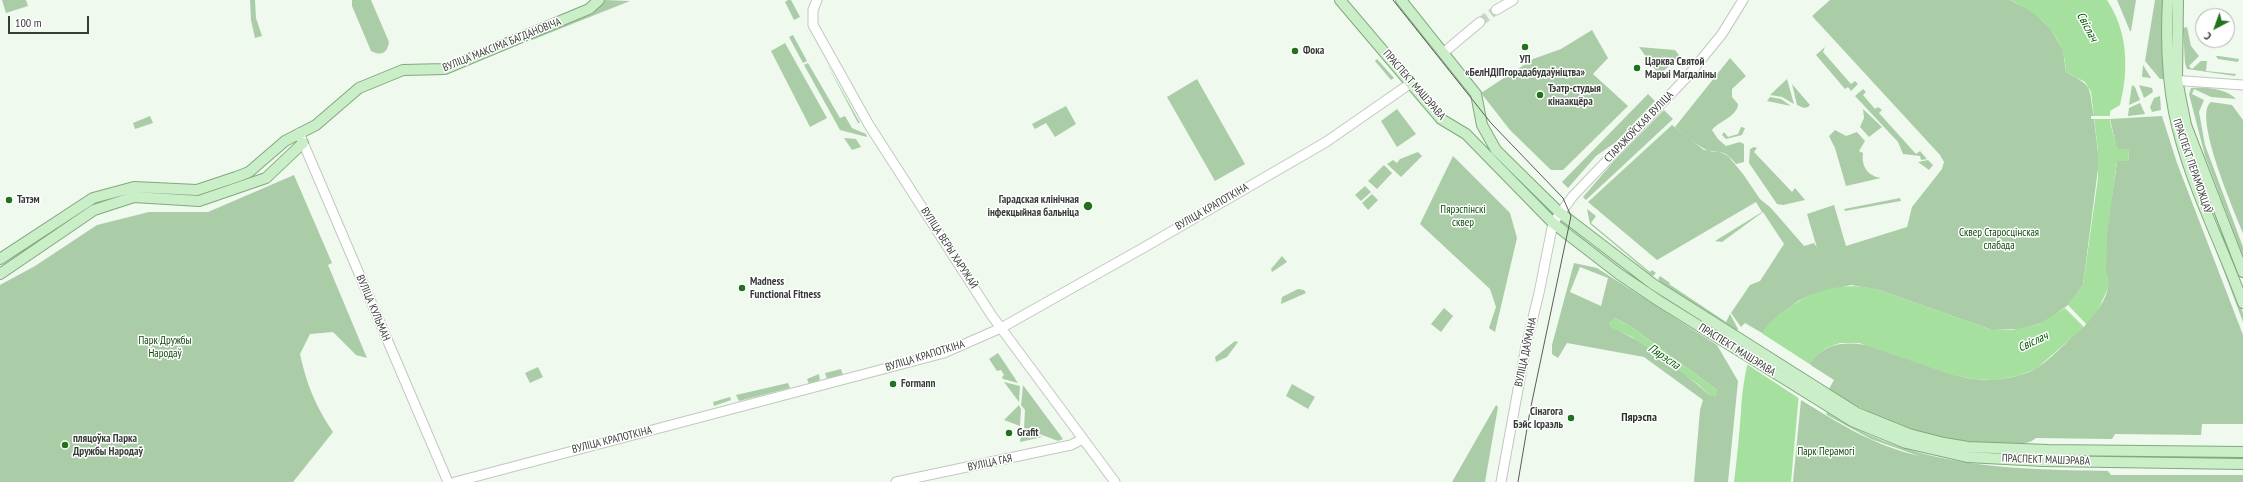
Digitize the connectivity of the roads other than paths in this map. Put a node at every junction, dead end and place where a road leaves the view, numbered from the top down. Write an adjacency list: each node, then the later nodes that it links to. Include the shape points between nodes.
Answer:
1 (599, 0): 15 (main road, ВУЛІЦА МАКСІМА БАГДАНОВІЧА, via 589,9 445,69 403,70 358,88 316,125)
2 (817, 0): 24 (main road, ВУЛІЦА ВЕРЫ ХАРУЖАЙ, via 813,10 813,25 869,125)
3 (1340, 0): 13 (main road, ПРАСПЕКТ МАШЭРАВА)
4 (1401, 0): 11 (main road, ПРАСПЕКТ МАШЭРАВА)
5 (1513, 0): 9 (main road)
6 (1743, 0): 17 (main road, СТАРАЖОЎСКАЯ ВУЛІЦА, via 1722,34 1687,77)
7 (2168, 0): 12 (main road, ПРАСПЕКТ ПЕРАМОЖЦАЎ)
8 (2178, 0): 12 (main road, ПРАСПЕКТ ПЕРАМОЖЦАЎ)
9 (1496, 10)
10 (1480, 22): 11 (main road)
11 (1443, 53): 17 (main road, ПРАСПЕКТ МАШЭРАВА, via 1476,94 1482,125 1496,150)
12 (2174, 80): 14 (main road); 20 (main road, ПРАСПЕКТ ПЕРАМОЖЦАЎ, via 2197,158); 22 (main road, ПРАСПЕКТ ПЕРАМОЖЦАЎ, via 2174,112 2184,150)
13 (1411, 83): 18 (main road, ПРАСПЕКТ МАШЭРАВА, via 1440,119 1466,134); 24 (main road, ВУЛІЦА КРАПОТКІНА, via 1326,142)
14 (2243, 85)
15 (299, 133): 16 (main road, ВУЛІЦА КУЛЬМАН); 19 (main road, ВУЛІЦА МАКСІМА БАГДАНОВІЧА, via 285,141 249,172 197,190 134,186 93,198)
16 (303, 143): 21 (main road, via 266,178 199,201 134,197 94,210); 31 (main road, ВУЛІЦА КУЛЬМАН)
17 (1559, 212): 18 (main road, СТАРАЖОЎСКАЯ ВУЛІЦА); 23 (main road, ПРАСПЕКТ МАШЭРАВА)
18 (1553, 223): 23 (main road, ПРАСПЕКТ МАШЭРАВА, via 1619,274); 35 (main road, ВУЛІЦА ДАЎМАНА, via 1526,346)
19 (0, 259)
20 (2243, 272)
21 (0, 274)
22 (2243, 302)
23 (1702, 322): 25 (main road, ПРАСПЕКТ МАШЭРАВА)
24 (1001, 328): 26 (main road, ВУЛІЦА ВЕРЫ ХАРУЖАЙ); 32 (main road, ВУЛІЦА КРАПОТКІНА, via 941,353)
25 (1823, 398): 27 (main road, ПРАСПЕКТ МАШЭРАВА, via 1870,420 1930,440 1968,447); 29 (main road, ПРАСПЕКТ МАШЭРАВА, via 1866,428 1928,449 1967,457)
26 (1083, 439): 33 (main road, ВУЛІЦА ГАЯ, via 1071,445); 34 (main road, ВУЛІЦА ВЕРЫ ХАРУЖАЙ)
27 (2048, 450): 28 (main road, ПРАСПЕКТ МАШЭРАВА); 29 (main road)
28 (2243, 452)
29 (2043, 461): 30 (main road, ПРАСПЕКТ МАШЭРАВА)
30 (2243, 464)
31 (448, 482)
32 (455, 482)
33 (896, 482)
34 (1114, 482)
35 (1501, 482)

